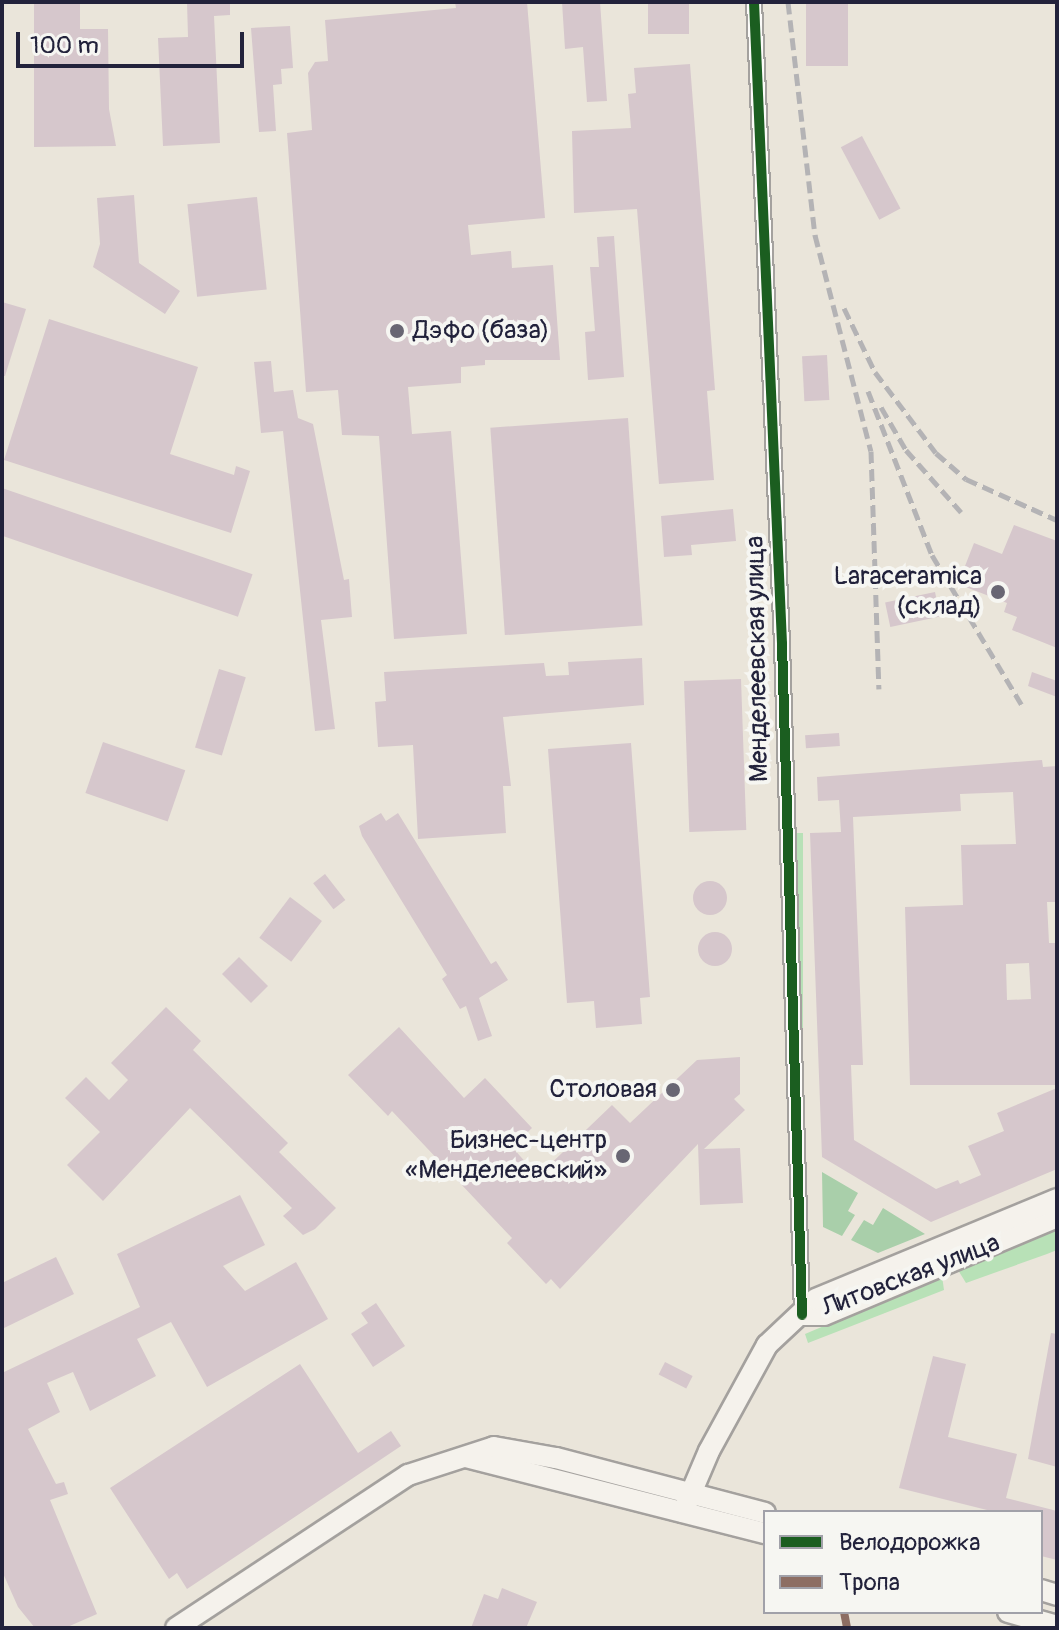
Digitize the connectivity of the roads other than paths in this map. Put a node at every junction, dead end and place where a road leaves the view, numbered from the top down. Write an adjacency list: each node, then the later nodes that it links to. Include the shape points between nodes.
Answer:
1 (754, 2): 4 (street, Менделеевская улица, via 782,644)
2 (1057, 1199): 4 (main road, Литовская улица, via 816,1299)
3 (1057, 1217): 4 (main road, Литовская улица, via 824,1315)
4 (802, 1315): 6 (main road, via 767,1345)
5 (466, 1457): 6 (main road, via 494,1447); 7 (main road); 12 (main road, via 408,1475)
6 (689, 1492): 7 (main road); 8 (main road)
7 (683, 1512): 9 (main road)
8 (763, 1512)
9 (763, 1532)
10 (1015, 1614): 11 (main road)
11 (1057, 1626)
12 (176, 1628)

